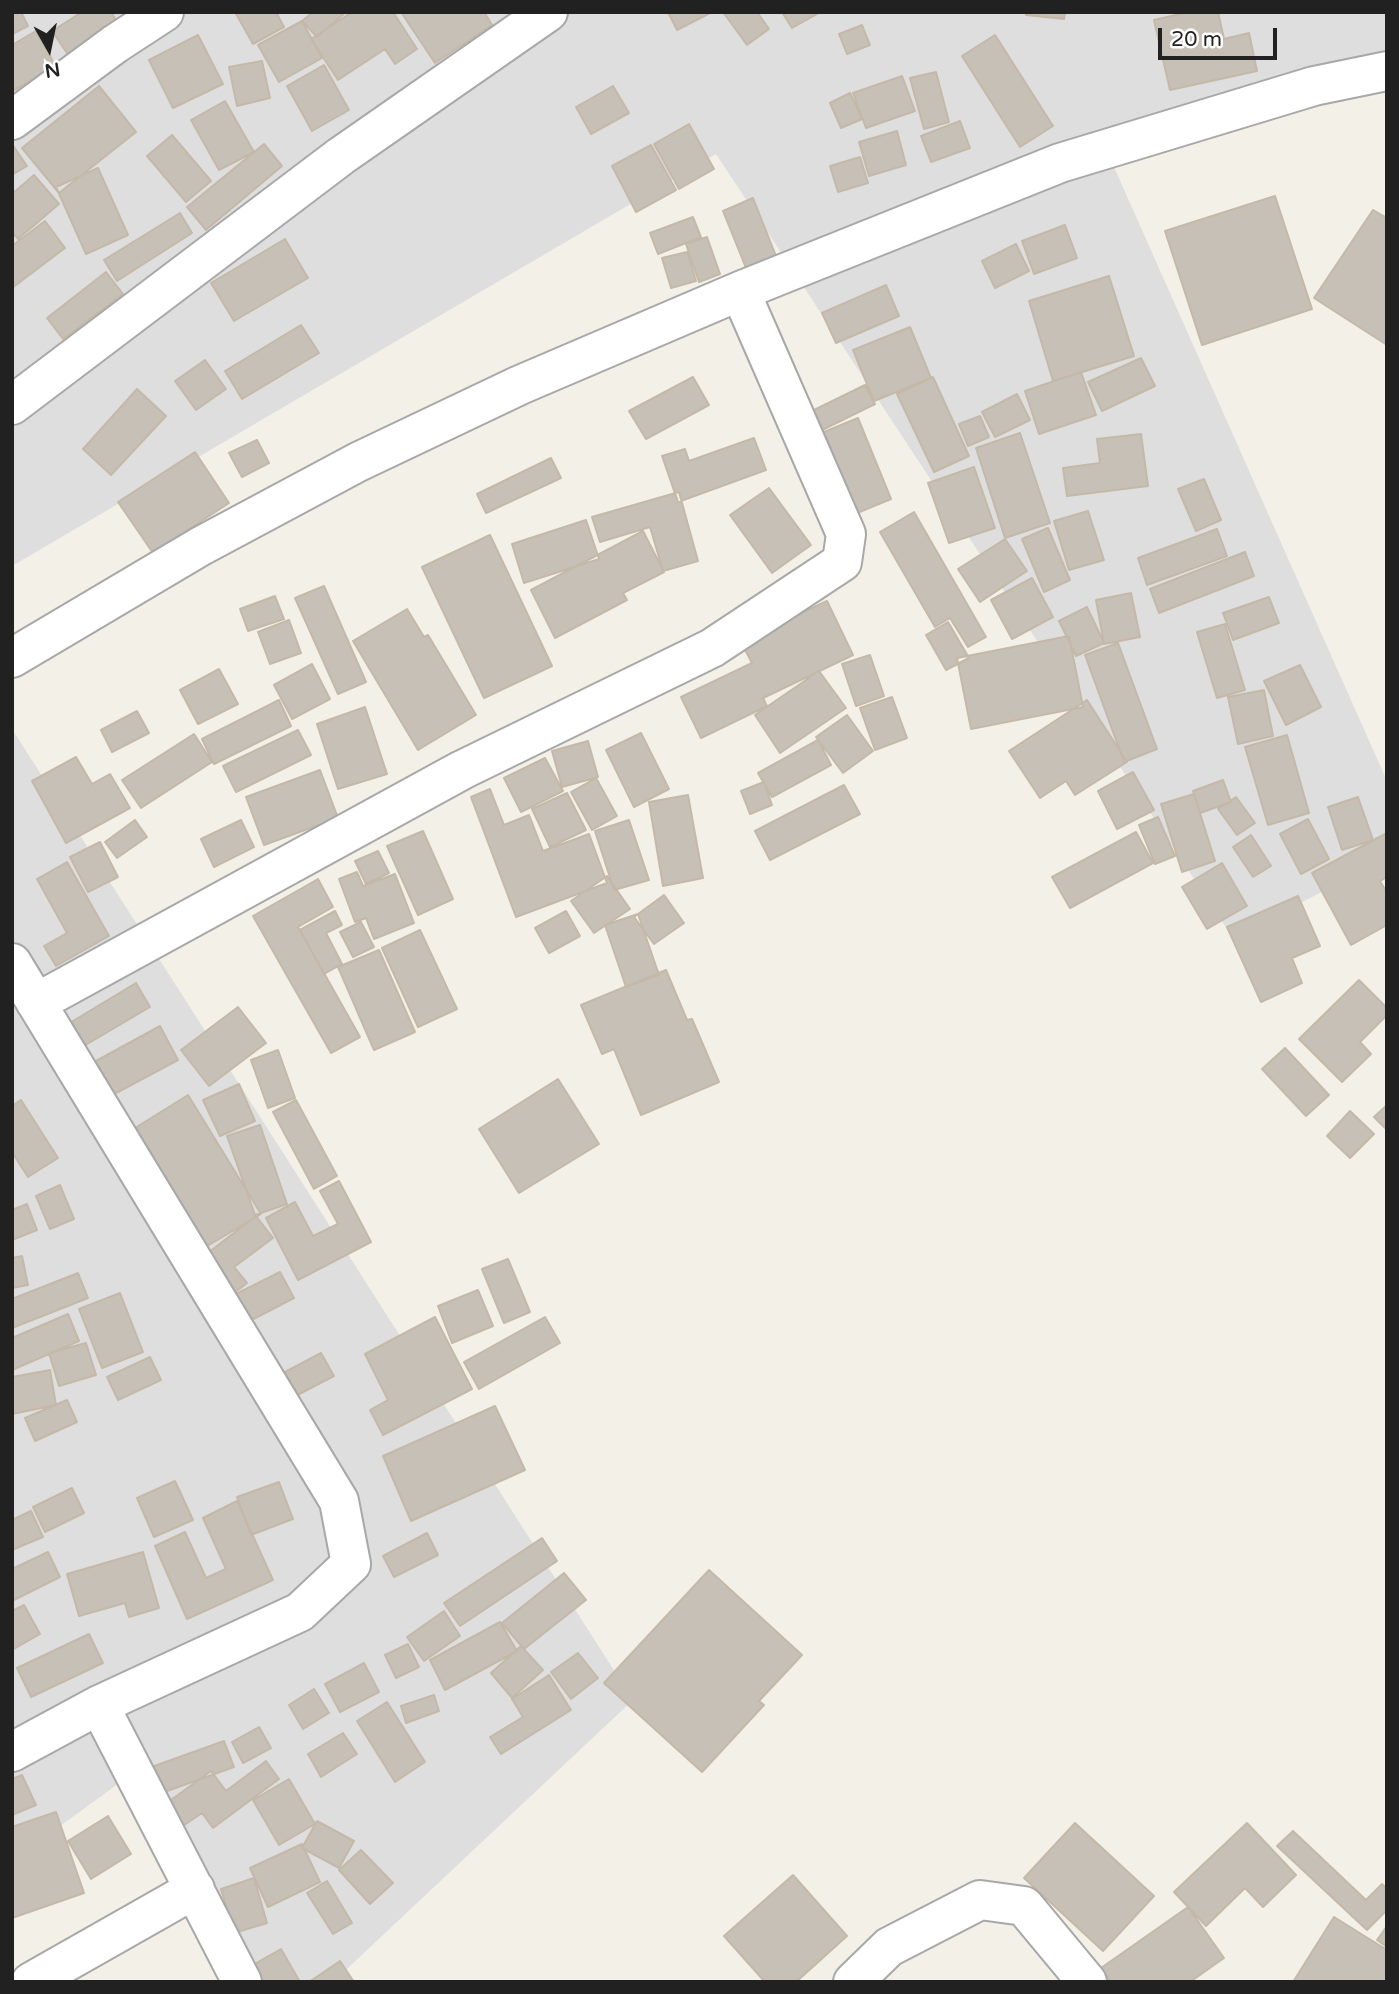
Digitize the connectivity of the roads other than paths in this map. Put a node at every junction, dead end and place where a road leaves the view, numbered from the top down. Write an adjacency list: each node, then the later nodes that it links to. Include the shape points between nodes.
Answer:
1 (164, 12): 4 (street)
2 (548, 12): 6 (street, via 341,156)
3 (1387, 71): 5 (street, via 1314,86 1060,163)
4 (12, 120)
5 (740, 290): 7 (street, via 520,385 358,462); 9 (street, via 846,534 842,562 712,648 462,770)
6 (15, 398)
7 (12, 658)
8 (12, 962): 9 (street)
9 (36, 1003): 10 (street, via 339,1501 351,1564 300,1612)
10 (99, 1705): 11 (street); 12 (street)
11 (12, 1752)
12 (195, 1889): 13 (street); 14 (street)
13 (31, 1982)
14 (242, 1982)
15 (853, 1982): 16 (street, via 889,1947 980,1900 1024,1906)
16 (1087, 1982)

